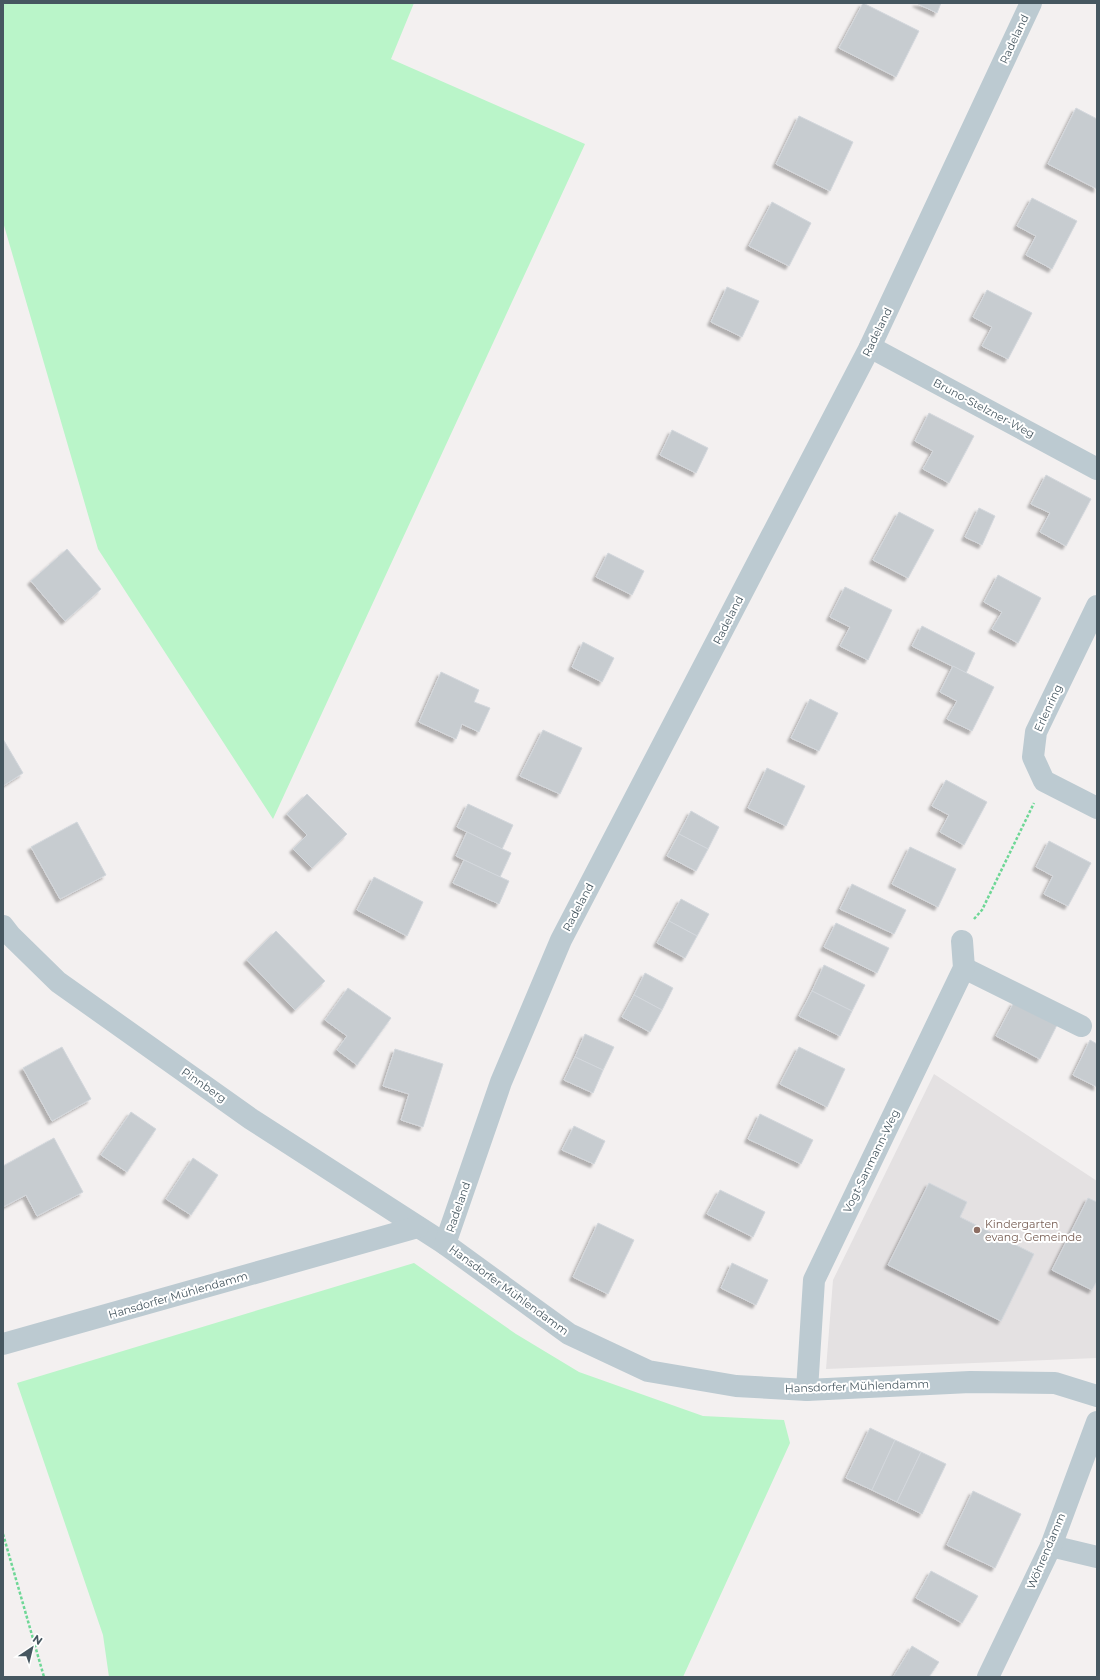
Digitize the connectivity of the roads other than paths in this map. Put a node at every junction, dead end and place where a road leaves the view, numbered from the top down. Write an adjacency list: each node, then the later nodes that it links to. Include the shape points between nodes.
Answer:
1 (1031, 3): 2 (street, Radeland)
2 (870, 347): 3 (street, Bruno-Stelzner-Weg); 11 (street, Radeland, via 561,940 501,1082)
3 (1097, 468)
4 (1097, 606): 5 (street, Erlenring, via 1036,732 1033,757 1044,781)
5 (1097, 808)
6 (3, 926): 10 (street, Pinnberg, via 58,982 251,1119)
7 (962, 940): 8 (street, Vogt-Sanmann-Weg)
8 (964, 968): 9 (street); 13 (street, Vogt-Sanmann-Weg, via 814,1280)
9 (1081, 1026)
10 (418, 1228): 11 (street, Hansdorfer Mühlendamm); 12 (street, Hansdorfer Mühlendamm)
11 (445, 1244): 13 (street, Hansdorfer Mühlendamm, via 569,1334 648,1371 736,1386)
12 (3, 1344)
13 (807, 1390): 14 (street, Hansdorfer Mühlendamm, via 970,1382 1055,1383)
14 (1097, 1396)
15 (1097, 1422): 16 (street, Wöhrendamm)
16 (1051, 1546): 17 (street); 18 (street, Wöhrendamm)
17 (1097, 1557)
18 (988, 1677)

